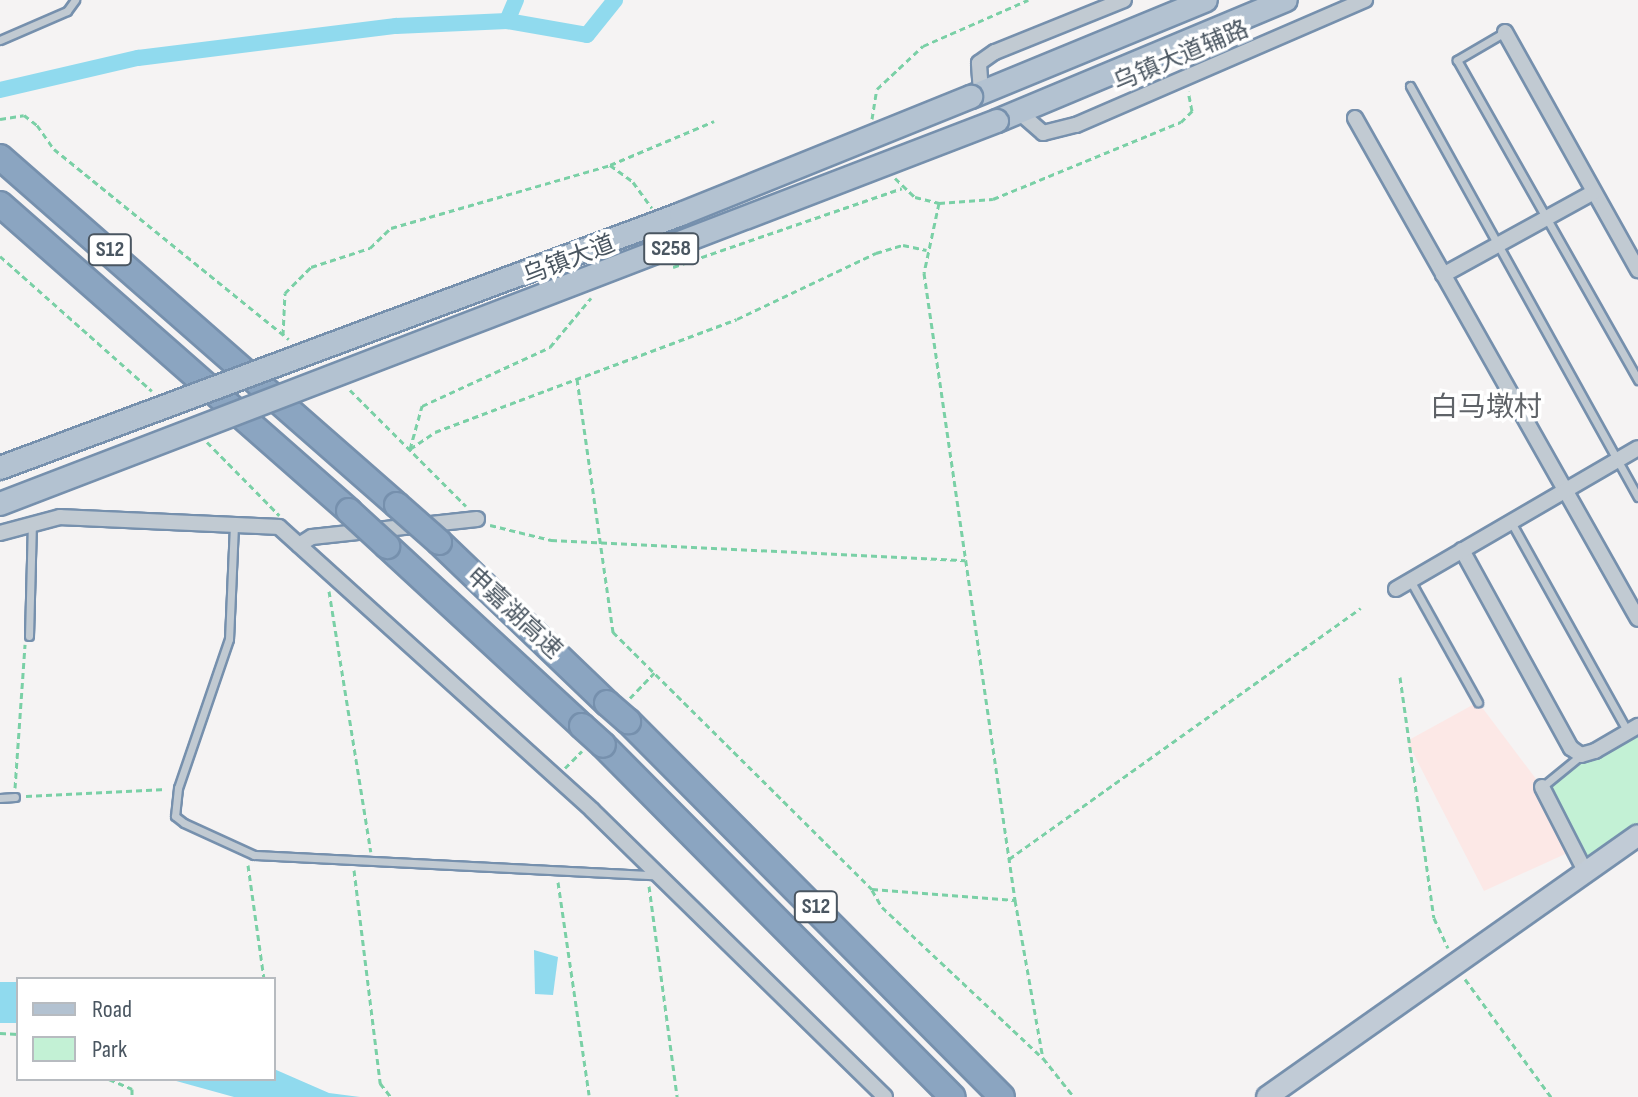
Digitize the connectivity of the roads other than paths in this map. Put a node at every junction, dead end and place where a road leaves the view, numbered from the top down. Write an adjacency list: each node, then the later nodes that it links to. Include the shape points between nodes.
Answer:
1 (75, 0): 7 (lane, via 67,11)
2 (1124, 0): 9 (street, via 995,52 979,63)
3 (1206, 0): 9 (main road, 乌镇大道 / S258)
4 (1286, 0): 10 (main road, 乌镇大道 / S258)
5 (1365, 0): 10 (street, 乌镇大道辅路, via 1076,125 1043,133)
6 (1505, 32): 13 (street); 15 (lane, via 1457,60)
7 (0, 40)
8 (1410, 86): 16 (lane)
9 (976, 95): 22 (main road, 乌镇大道 / S258, bridge, via 667,219)
10 (1019, 112): 25 (main road, 乌镇大道 / S258, bridge)
11 (1355, 118): 18 (street)
12 (0, 157): 48 (highway, 申嘉湖高速 / S12, bridge, via 439,542 628,721)
13 (1594, 192): 15 (street); 17 (street)
14 (0, 204): 47 (highway, 申嘉湖高速 / S12, bridge, via 349,511 603,745)
15 (1546, 218): 16 (street); 19 (lane)
16 (1498, 245): 18 (street); 21 (lane)
17 (1638, 270)
18 (1443, 275): 23 (street)
19 (1638, 380)
20 (1638, 448): 21 (street)
21 (1617, 460): 23 (street); 24 (lane)
22 (0, 468)
23 (1565, 490): 29 (street); 35 (street)
24 (1638, 497)
25 (0, 504)
26 (477, 519): 31 (street, via 312,537)
27 (32, 521): 28 (street); 30 (street); 36 (lane)
28 (234, 522): 31 (street, via 279,527); 45 (lane, via 229,639 178,788 175,816 246,853)
29 (1511, 522): 32 (street); 38 (lane)
30 (0, 533)
31 (299, 545): 45 (street)
32 (1462, 550): 33 (street); 39 (street)
33 (1410, 580): 34 (street); 37 (lane)
34 (1396, 589)
35 (1638, 619)
36 (29, 636)
37 (1478, 702)
38 (1633, 729): 39 (street)
39 (1581, 755): 40 (lane)
40 (1542, 787): 44 (street)
41 (15, 797): 42 (lane)
42 (0, 798)
43 (1638, 835): 44 (street)
44 (1585, 871): 49 (street)
45 (653, 874): 46 (street)
46 (885, 1097)
47 (952, 1097)
48 (1002, 1097)
49 (1267, 1097)

